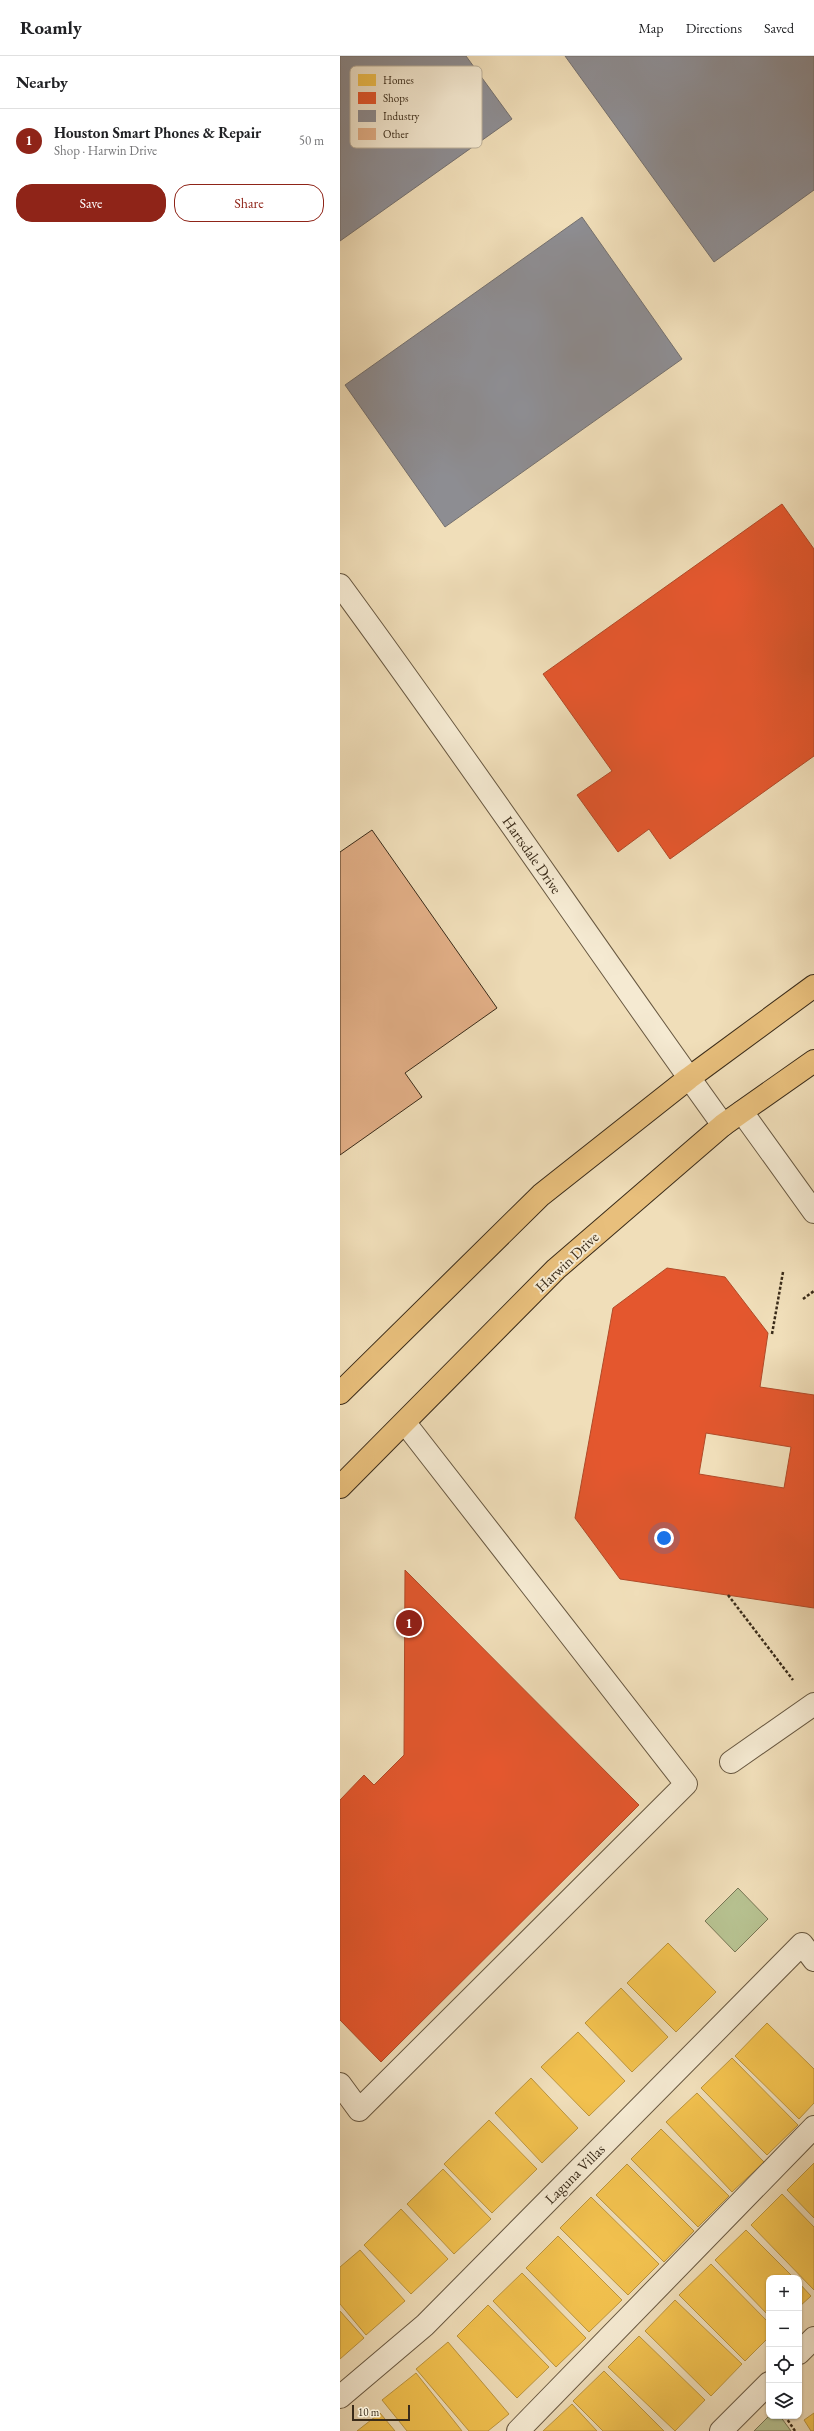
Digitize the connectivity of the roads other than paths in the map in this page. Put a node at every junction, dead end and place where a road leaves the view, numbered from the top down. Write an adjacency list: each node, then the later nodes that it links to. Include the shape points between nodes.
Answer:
1 (340, 586): 4 (street, Hartsdale Drive, via 414,686)
2 (814, 986): 4 (main road)
3 (814, 1061): 5 (main road, Harwin Drive)
4 (689, 1078): 6 (street, Hartsdale Drive); 8 (main road, via 541,1195)
5 (742, 1112): 6 (main road, Harwin Drive); 7 (street)
6 (722, 1125): 9 (main road, Harwin Drive, via 556,1269)
7 (814, 1212)
8 (340, 1394)
9 (405, 1423): 10 (main road, Harwin Drive); 14 (street, via 686,1784 359,2110)
10 (340, 1486)
11 (814, 1704): 12 (street)
12 (731, 1762)
13 (808, 1952): 19 (street, Laguna Villas, via 425,2325)
14 (340, 2084)
15 (814, 2127): 20 (street)
16 (814, 2338): 17 (street)
17 (802, 2350)
18 (766, 2386): 21 (street)
19 (340, 2397)
20 (518, 2431)
21 (721, 2431)

